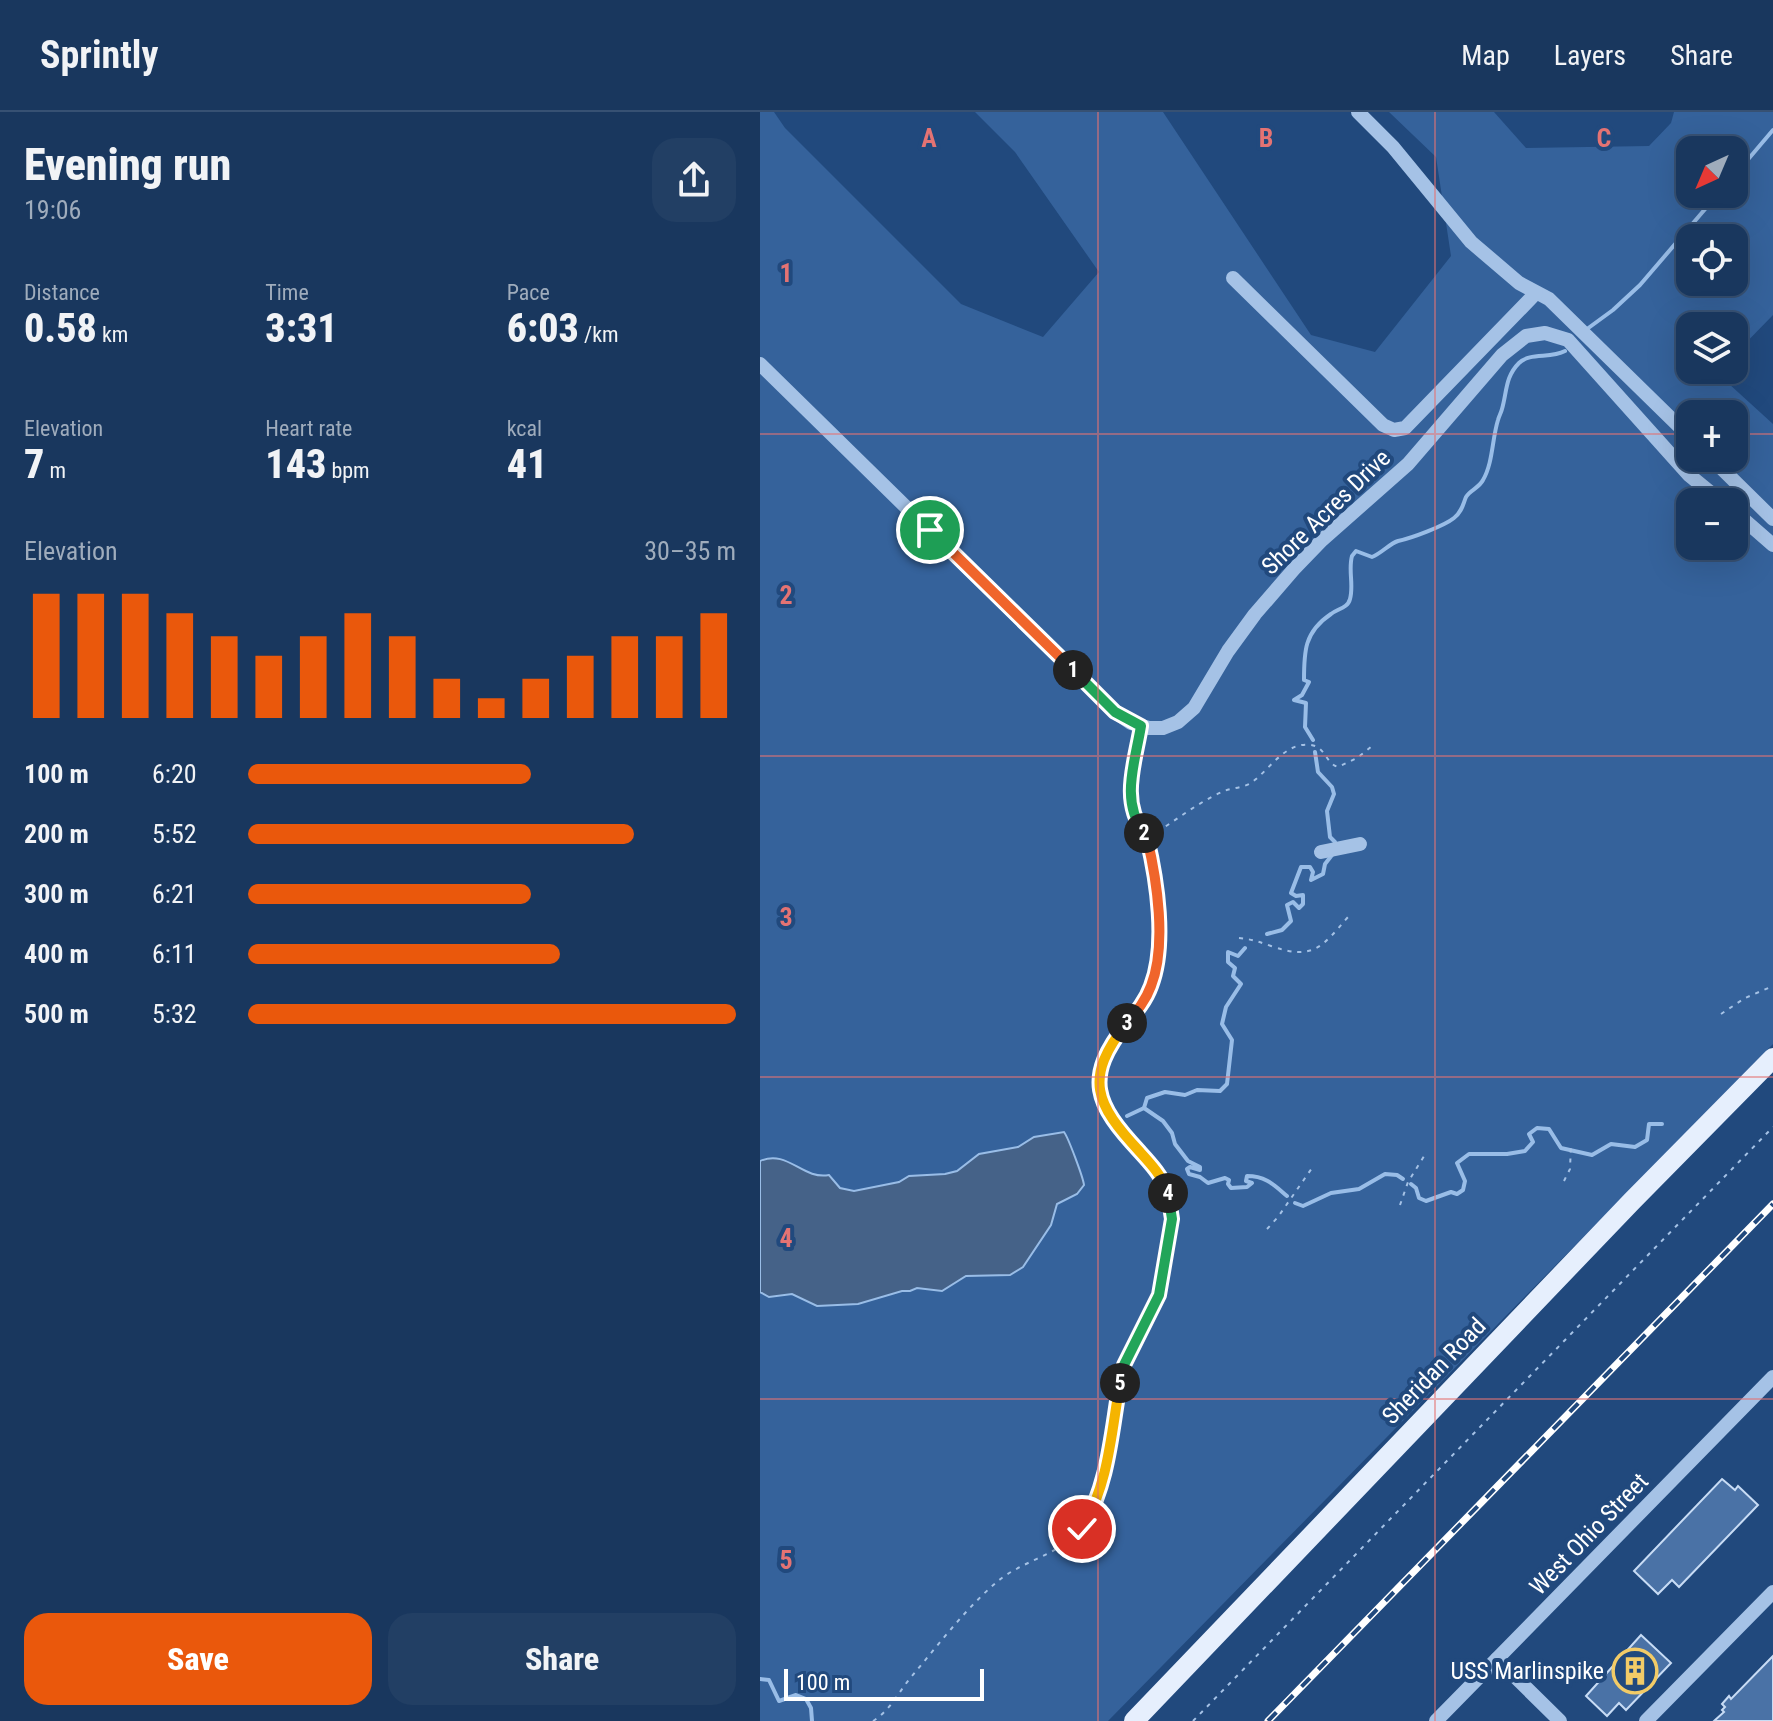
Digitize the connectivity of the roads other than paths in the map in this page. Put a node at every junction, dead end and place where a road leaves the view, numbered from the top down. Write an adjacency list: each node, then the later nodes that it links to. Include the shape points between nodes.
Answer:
1 (1358, 112): 3 (street, via 1471,242)
2 (1233, 278): 3 (street, via 1389,429 1405,428)
3 (1536, 293): 5 (street, via 1549,299)
4 (760, 364): 7 (street, Shore Acres Drive, via 1115,712 1141,726 1163,728 1194,708 1228,651 1294,569 1408,464 1502,355 1526,336 1545,333 1568,340)
5 (1676, 423)
6 (1725, 472): 8 (street)
7 (1705, 488)
8 (1773, 519)
9 (1748, 523): 10 (street)
10 (1773, 545)
11 (1360, 844): 12 (street)
12 (1321, 852)
13 (1773, 1058): 17 (main road, Sheridan Road)
14 (1773, 1377): 16 (street, West Ohio Street)
15 (1773, 1592): 20 (street)
16 (1497, 1659): 18 (street, West Ohio Street); 19 (street)
17 (1134, 1721)
18 (1436, 1721)
19 (1560, 1721)
20 (1646, 1721)

